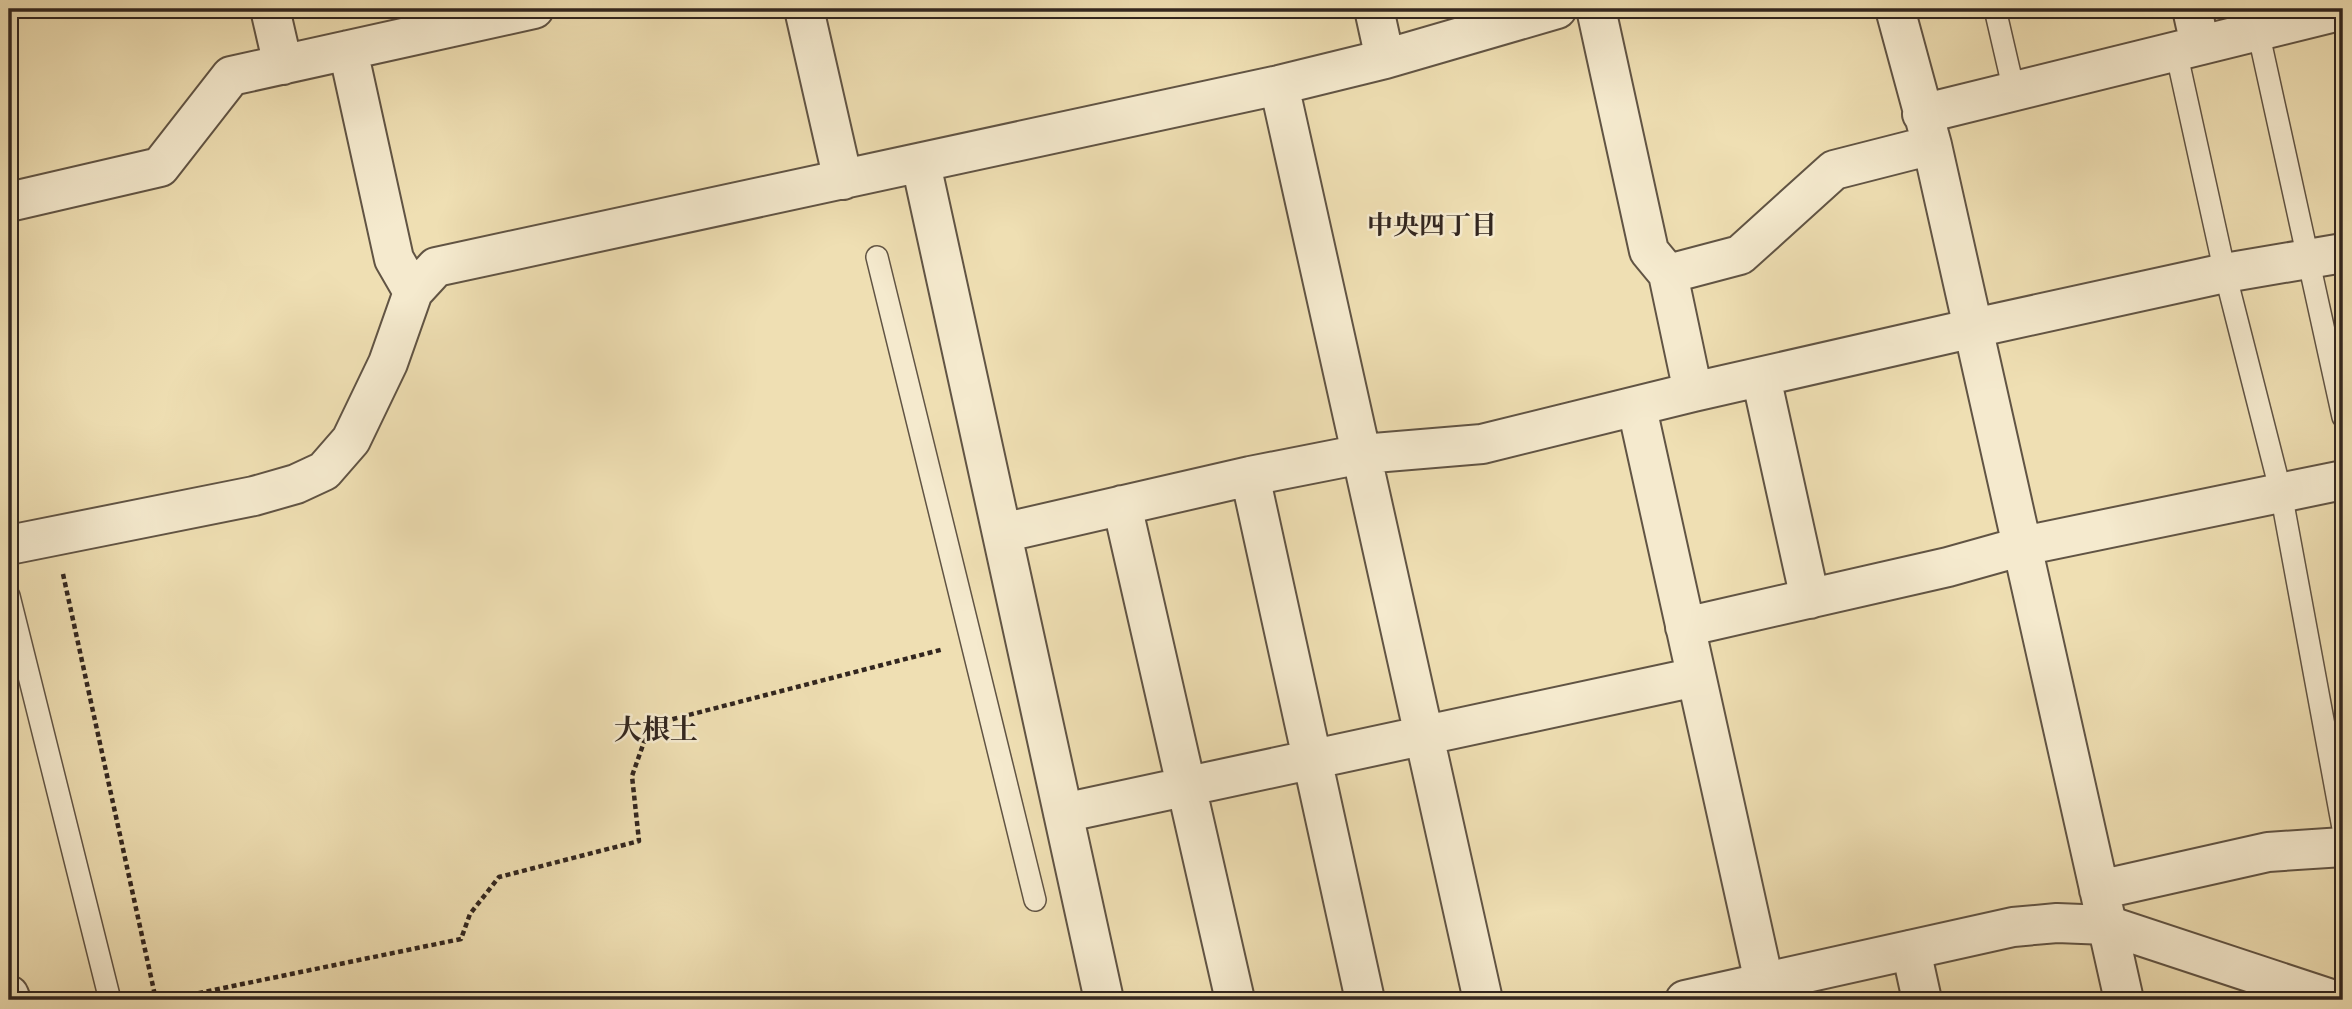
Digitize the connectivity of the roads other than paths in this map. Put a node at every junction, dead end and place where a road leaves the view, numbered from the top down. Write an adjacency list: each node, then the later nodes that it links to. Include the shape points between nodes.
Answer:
1 (270, 9): 15 (street)
2 (534, 9): 13 (street)
3 (804, 9): 20 (street)
4 (1374, 9): 14 (street)
5 (1557, 9): 14 (street)
6 (1597, 9): 25 (street, via 1648,251)
7 (1895, 9): 18 (street)
8 (1995, 9): 17 (lane)
9 (2192, 9): 12 (street)
10 (2335, 16): 11 (street)
11 (2258, 31): 12 (street); 22 (lane)
12 (2188, 48): 17 (street); 24 (lane)
13 (348, 50): 15 (street); 26 (street, via 394,259)
14 (1385, 59): 16 (street)
15 (283, 65): 21 (street, via 231,76 160,167)
16 (1279, 85): 19 (street); 32 (street)
17 (2014, 91): 18 (street)
18 (1927, 130): 25 (street, via 1834,170 1740,255); 27 (street)
19 (921, 164): 20 (street); 37 (street)
20 (843, 180): 26 (street, via 436,267)
21 (9, 202)
22 (2327, 256): 24 (street); 31 (lane)
23 (877, 257): 50 (lane)
24 (2225, 273): 27 (street); 35 (lane)
25 (1668, 274): 29 (street)
26 (413, 292): 38 (street, via 388,363 351,440 324,471 254,496)
27 (1974, 328): 28 (street); 39 (street)
28 (1761, 377): 29 (street); 41 (street)
29 (1693, 392): 30 (street)
30 (1637, 408): 32 (street, via 1482,444); 42 (street)
31 (2343, 417)
32 (1362, 454): 33 (street); 44 (street)
33 (1250, 476): 36 (street); 45 (street)
34 (2343, 480): 35 (street)
35 (2281, 493): 39 (street); 48 (lane)
36 (1122, 505): 37 (street); 46 (street)
37 (1002, 533): 47 (street)
38 (9, 545)
39 (2023, 546): 41 (street); 51 (street)
40 (9, 596): 56 (lane)
41 (1810, 598): 42 (street)
42 (1685, 627): 43 (street)
43 (1696, 677): 44 (street); 53 (street)
44 (1424, 736): 45 (street); 60 (street)
45 (1312, 760): 46 (street); 59 (street)
46 (1186, 787): 47 (street); 58 (street)
47 (1063, 813): 57 (street)
48 (2343, 828)
49 (2343, 847): 51 (street, via 2268,852)
50 (1035, 900)
51 (2103, 908): 52 (street, via 2057,923 2013,927); 63 (street); 64 (street)
52 (1910, 950): 53 (street); 62 (street)
53 (1764, 982): 61 (street)
54 (9, 995): 55 (street)
55 (11, 1000)
56 (110, 1000)
57 (1104, 1000)
58 (1235, 1000)
59 (1365, 1000)
60 (1483, 1000)
61 (1685, 1000)
62 (1922, 1000)
63 (2124, 1000)
64 (2334, 1000)

